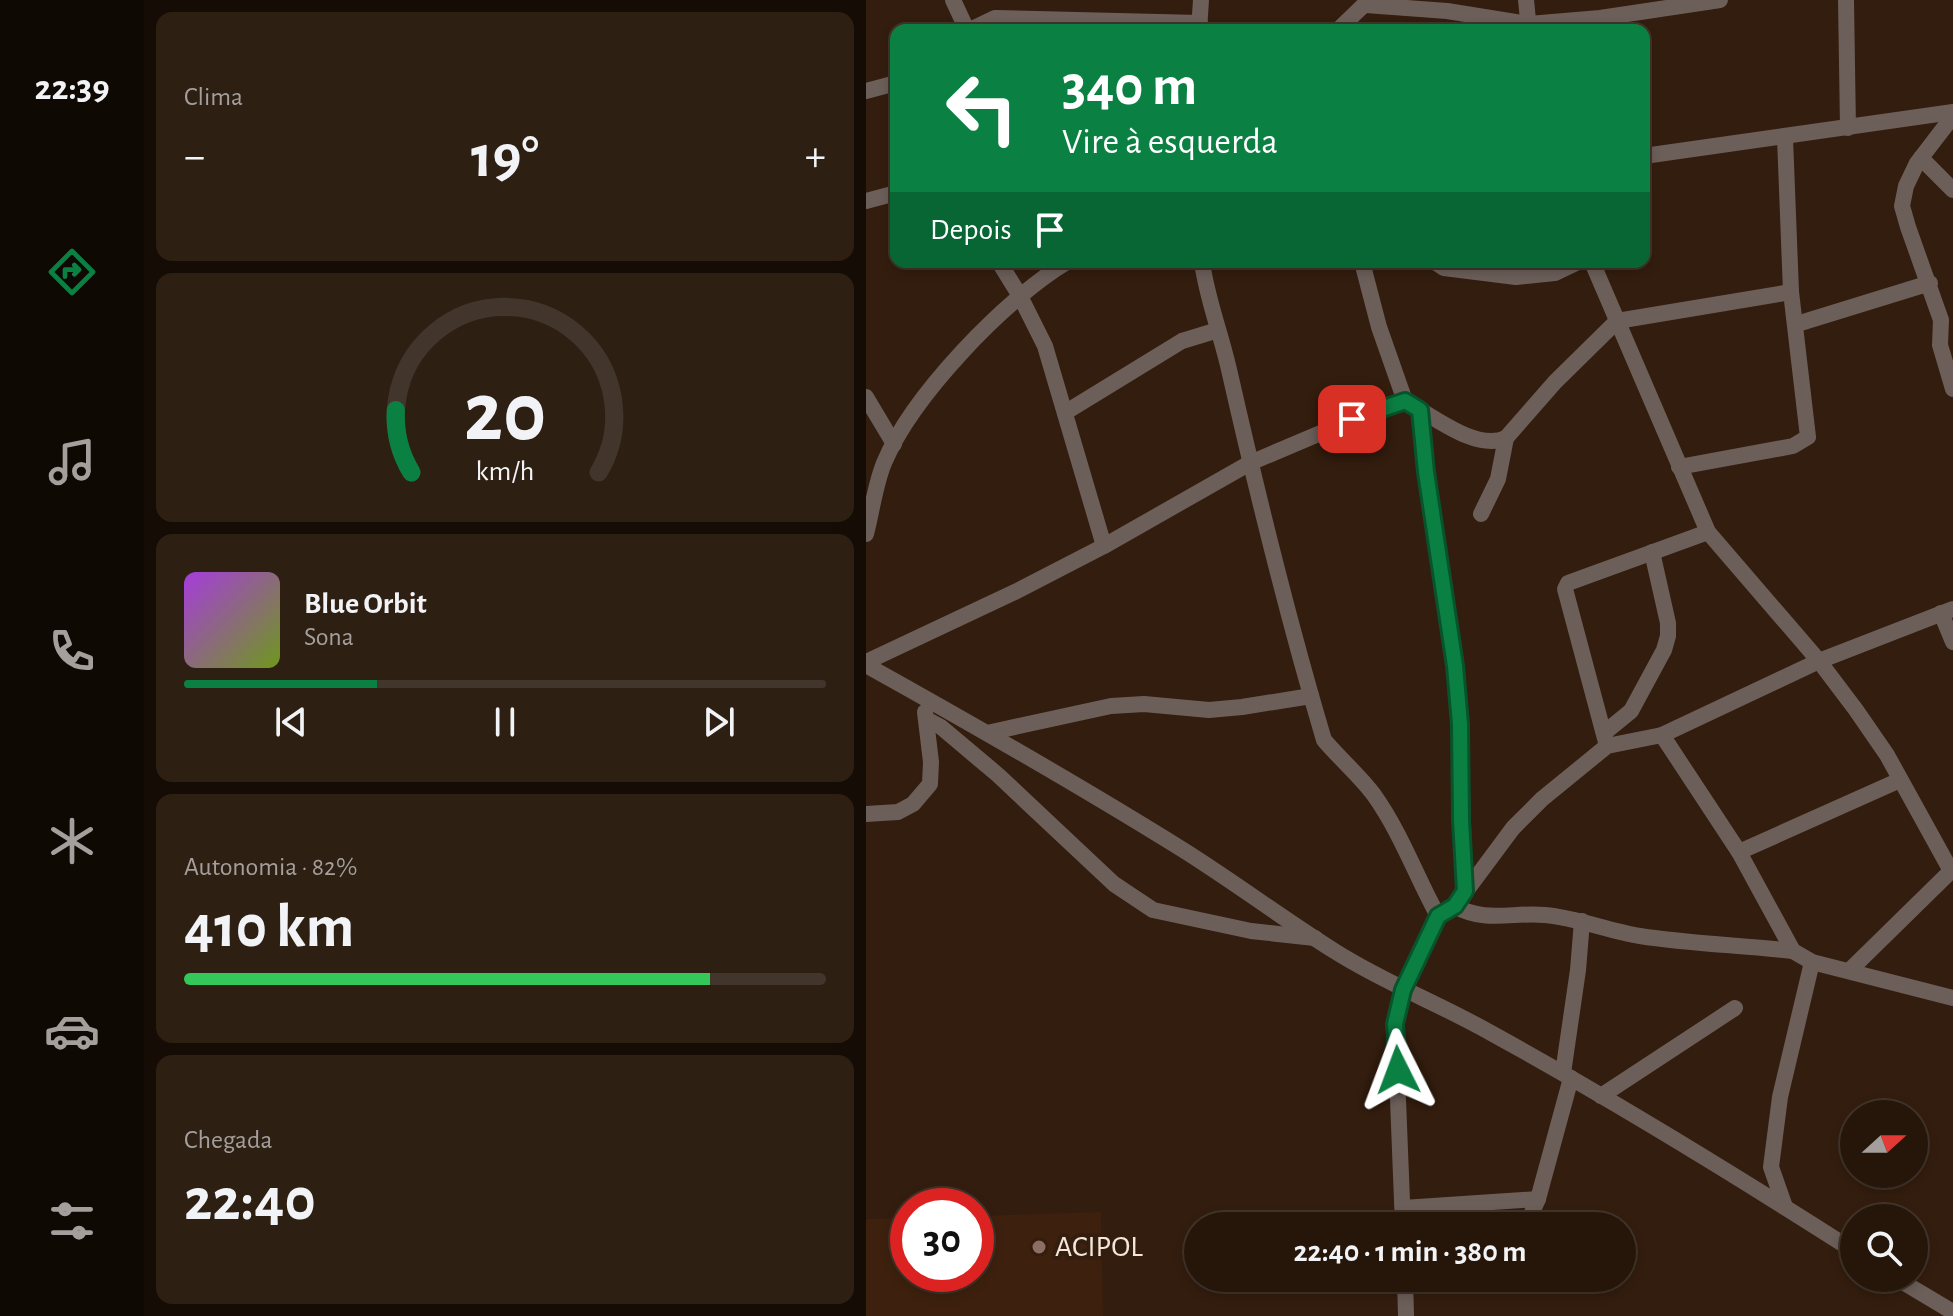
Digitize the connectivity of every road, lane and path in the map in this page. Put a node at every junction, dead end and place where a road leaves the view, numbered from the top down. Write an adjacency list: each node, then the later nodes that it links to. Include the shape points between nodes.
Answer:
1 (953, 0): 7 (street)
2 (1201, 0): 10 (street)
3 (1526, 0): 13 (street)
4 (1720, 0): 14 (street)
5 (1846, 0): 18 (street)
6 (1368, 2): 11 (street); 12 (street)
7 (965, 24)
8 (982, 24): 9 (street, via 995,18)
9 (1149, 24)
10 (1200, 24)
11 (1344, 24)
12 (1514, 24)
13 (1529, 24)
14 (1552, 24)
15 (890, 85): 16 (street)
16 (866, 91)
17 (1953, 114): 18 (street); 21 (street)
18 (1848, 128): 19 (street)
19 (1785, 138): 20 (street); 33 (street)
20 (1650, 155)
21 (1921, 158): 22 (street); 32 (street, via 1902,206)
22 (1953, 190)
23 (890, 195): 24 (street)
24 (866, 201)
25 (1003, 268): 34 (street)
26 (1057, 268): 34 (street)
27 (1203, 268): 38 (street)
28 (1364, 268): 41 (street)
29 (1444, 268): 30 (street, via 1516,277)
30 (1565, 268)
31 (1595, 268): 36 (street)
32 (1930, 283): 35 (street); 37 (street)
33 (1791, 292): 36 (street); 37 (street)
34 (1020, 296): 43 (street, via 1045,346); 45 (street, via 964,351 905,422)
35 (1947, 317): 39 (street, via 1940,345)
36 (1617, 321): 44 (street); 47 (street)
37 (1797, 324): 47 (street, via 1808,437 1793,446)
38 (1218, 330): 43 (street, via 1182,341); 46 (street)
39 (1953, 389)
40 (866, 397): 45 (street)
41 (1405, 401): 42 (street); 46 (street)
42 (1420, 410): 44 (street, via 1481,442); 67 (street, via 1455,666)
43 (1066, 412): 51 (street)
44 (1506, 438): 48 (street, via 1498,479)
45 (894, 444): 50 (street, via 883,465)
46 (1250, 463): 51 (street); 58 (street)
47 (1679, 467): 49 (street)
48 (1481, 514)
49 (1708, 532): 52 (street); 55 (street)
50 (866, 534)
51 (1104, 546): 56 (street)
52 (1652, 552): 62 (street, via 1668,636 1631,711); 62 (street, via 1575,579 1565,589)
53 (1947, 611): 54 (street); 55 (street)
54 (1953, 642)
55 (1819, 661): 61 (street); 63 (street)
56 (866, 664): 57 (street)
57 (921, 695): 59 (street); 60 (street)
58 (1311, 696): 60 (street, via 1209,710 1111,706); 69 (street, via 1324,740 1372,793 1401,838)
59 (926, 719): 64 (street, via 930,784 898,812); 71 (street, via 998,775 1114,884 1153,910 1251,931)
60 (987, 733): 71 (street, via 1180,848)
61 (1662, 735): 62 (street); 65 (street)
62 (1605, 740): 67 (street, via 1513,828)
63 (1900, 780): 65 (street); 66 (street)
64 (866, 814)
65 (1739, 852): 72 (street)
66 (1952, 870): 74 (street)
67 (1465, 891): 68 (street)
68 (1455, 906): 69 (street); 70 (street, via 1487,917 1542,915)
69 (1438, 916): 75 (street)
70 (1582, 921): 72 (street, via 1646,937); 78 (street)
71 (1315, 938): 75 (street)
72 (1793, 951): 73 (street)
73 (1812, 962): 74 (street); 80 (street, via 1780,1097)
74 (1849, 971): 76 (street)
75 (1403, 990): 78 (street); 84 (street, via 1395,1024)
76 (1953, 998)
77 (1735, 1008): 79 (street)
78 (1567, 1076): 79 (street); 82 (street)
79 (1601, 1096): 81 (street)
80 (1771, 1167): 81 (street); 83 (street)
81 (1749, 1183): 83 (street)
82 (1538, 1199): 84 (street); 86 (street)
83 (1785, 1207): 87 (street)
84 (1403, 1208): 85 (street)
85 (1403, 1212)
86 (1532, 1212)
87 (1840, 1242)
88 (1405, 1292): 91 (street)
89 (1919, 1292): 90 (street)
90 (1953, 1312)
91 (1406, 1316)

